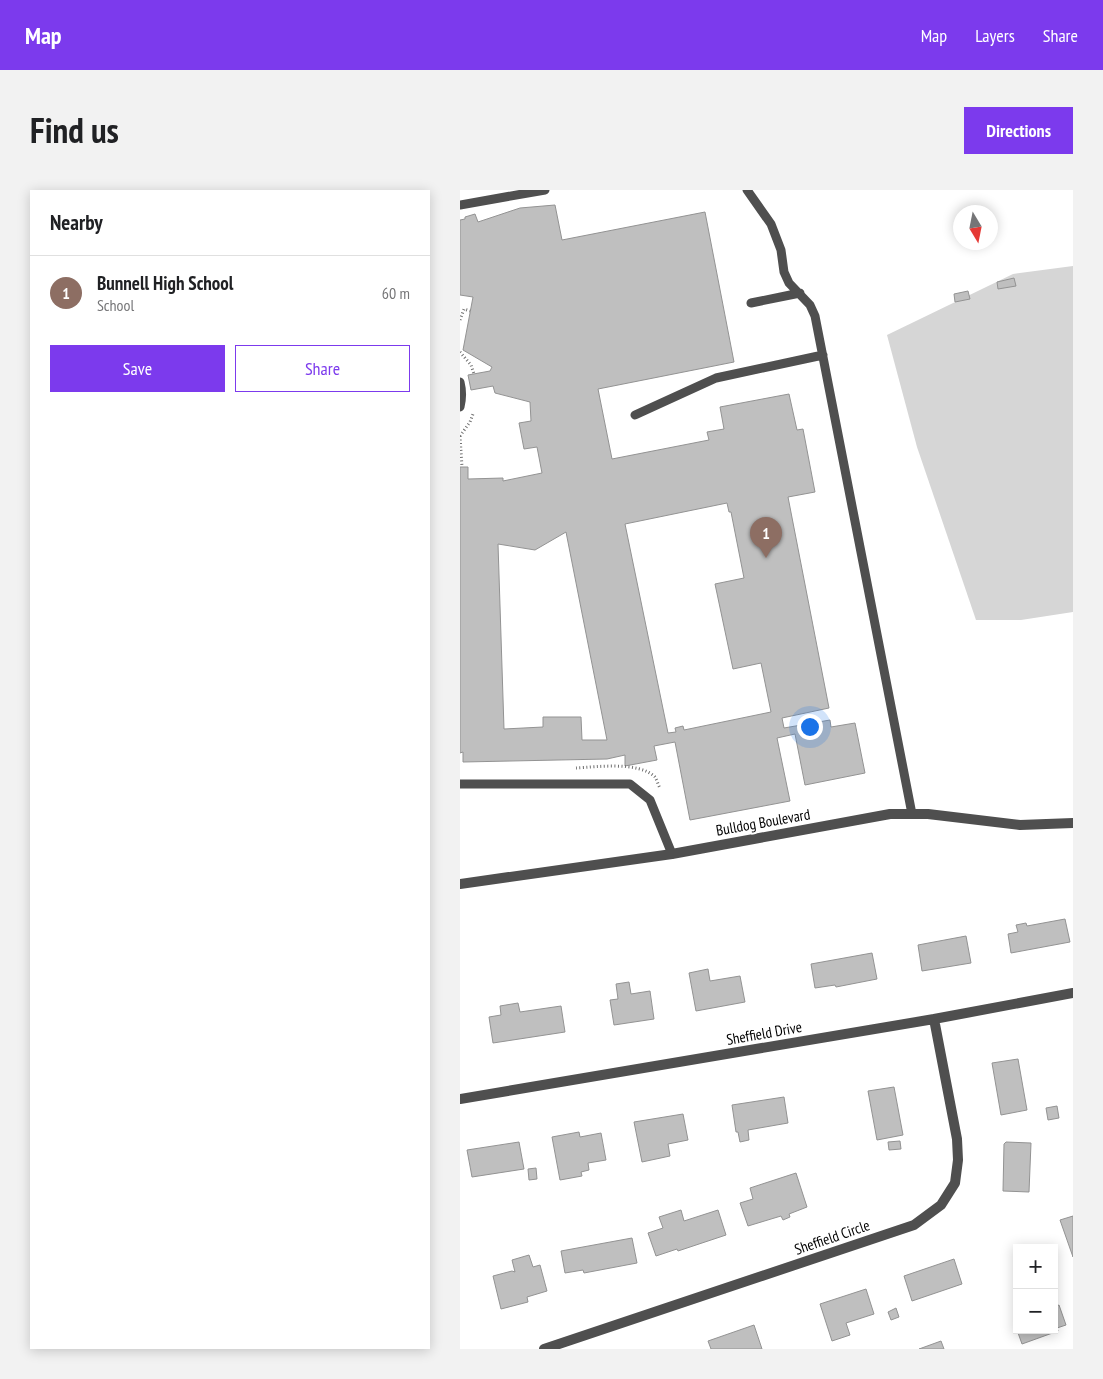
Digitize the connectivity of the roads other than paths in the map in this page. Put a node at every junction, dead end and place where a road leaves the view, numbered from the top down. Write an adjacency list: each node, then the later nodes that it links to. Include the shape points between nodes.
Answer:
1 (546, 190): 3 (lane)
2 (747, 190): 4 (lane, via 771,224 781,250 784,272 789,283)
3 (460, 205)
4 (800, 293): 5 (lane); 6 (lane, via 815,316)
5 (751, 303)
6 (823, 355): 9 (lane, via 716,378); 11 (lane)
7 (460, 382): 8 (lane)
8 (460, 407)
9 (635, 415)
10 (460, 784): 13 (lane, via 630,784 650,800)
11 (912, 814): 12 (street, Bulldog Boulevard, via 1020,825); 13 (street, Bulldog Boulevard, via 890,814)
12 (1073, 823)
13 (672, 854): 14 (street, Bulldog Boulevard)
14 (460, 884)
15 (1073, 993): 16 (street, Sheffield Drive)
16 (934, 1019): 17 (street, Sheffield Drive); 18 (street, Sheffield Circle, via 957,1139 958,1160 955,1183 941,1205 914,1225)
17 (460, 1099)
18 (544, 1349)

